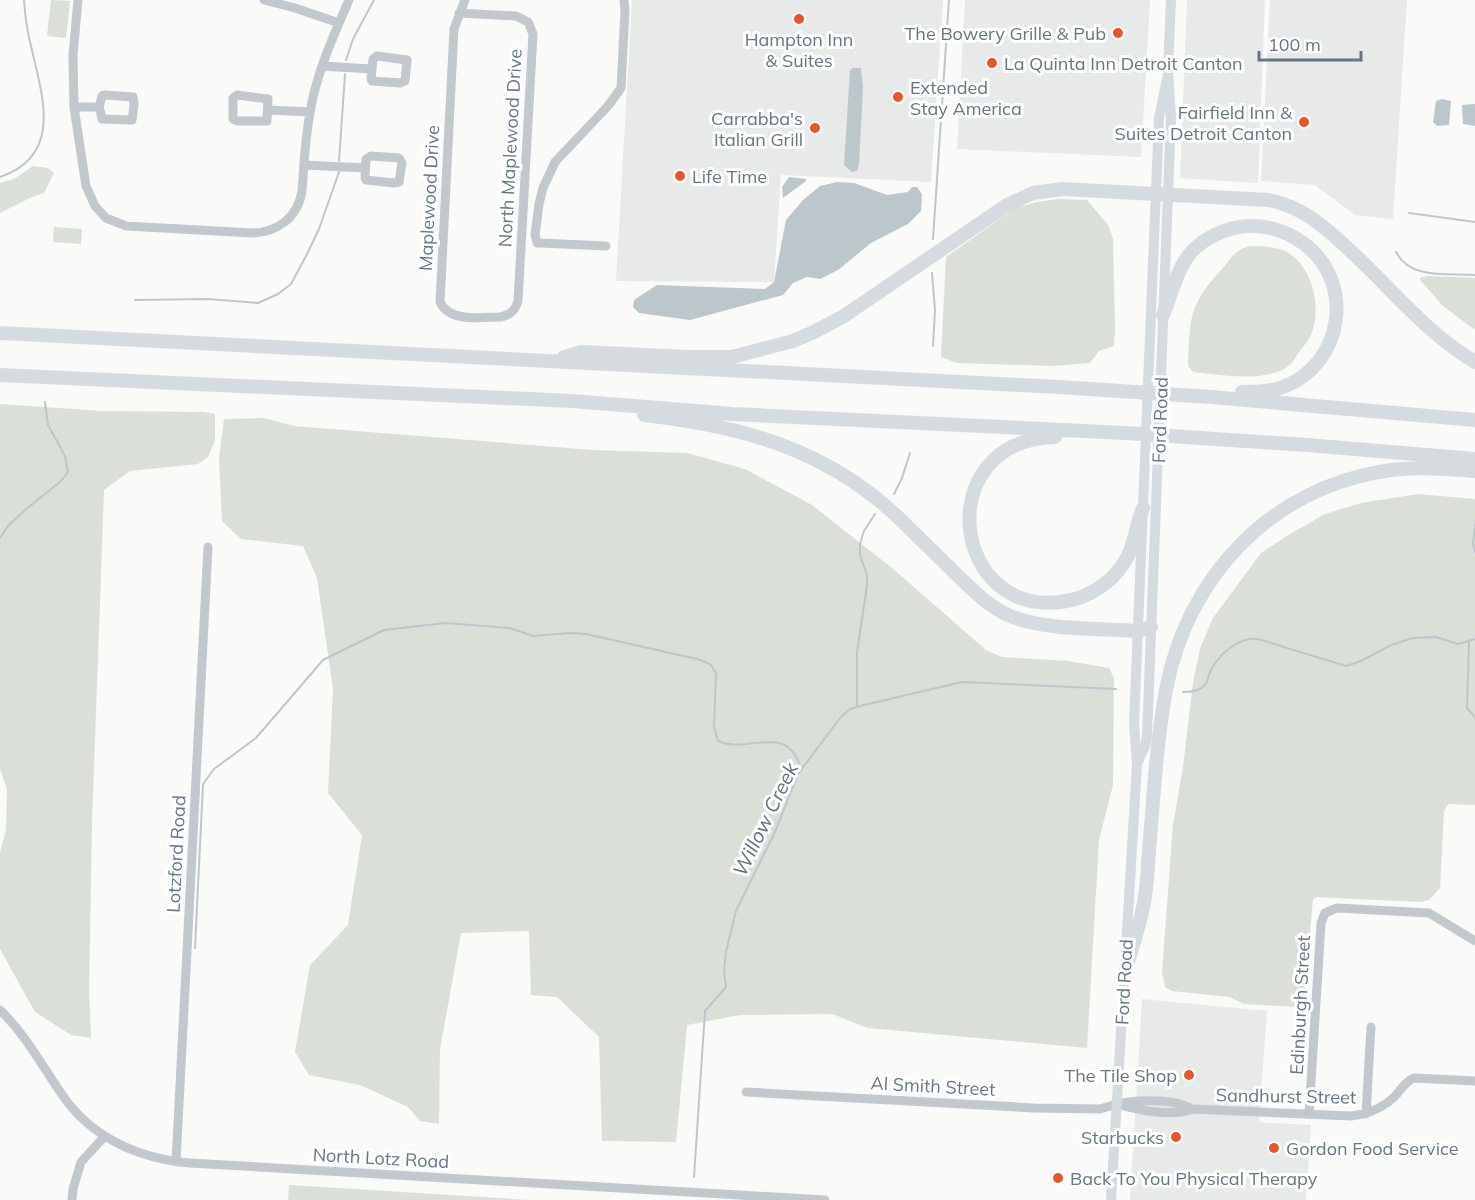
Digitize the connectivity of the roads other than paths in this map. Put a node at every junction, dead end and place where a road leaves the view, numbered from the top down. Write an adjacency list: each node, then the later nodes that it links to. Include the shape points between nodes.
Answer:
1 (78, 0): 12 (street, via 73,55)
2 (264, 0): 9 (street)
3 (349, 0): 9 (street)
4 (456, 0): 8 (street, Maplewood Drive)
5 (465, 0): 8 (street, Maplewood Drive)
6 (624, 0): 19 (street, via 621,88 555,162 541,196 535,236 537,243)
7 (1171, 0): 18 (main road, Ford Road, via 1168,74 1159,118)
8 (459, 13): 20 (street, North Maplewood Drive, via 516,16 528,22 533,34 518,301); 20 (street, Maplewood Drive, via 454,29 440,302 454,316 500,317)
9 (339, 23): 10 (street)
10 (322, 66): 11 (street); 15 (street)
11 (371, 69): 11 (street, via 375,82 403,83 408,62 405,58 377,57)
12 (75, 107): 13 (street); 16 (street, via 88,194 99,212 119,225 253,233 272,230 288,220 299,202)
13 (97, 107)
14 (268, 110): 14 (street, via 265,122 237,121 232,117 233,98 267,97); 15 (street)
15 (310, 112): 16 (street)
16 (304, 165): 17 (street)
17 (365, 168): 17 (street, via 369,182 397,183 401,178 399,158 368,157)
18 (1162, 194): 21 (main road, Ford Road); 23 (highway, via 1062,189 1019,198 830,324 772,347 732,357 581,352); 24 (highway, via 1268,200 1300,210 1370,268 1432,330); 32 (main road, Ford Road)
19 (606, 246)
20 (514, 310)
21 (1163, 315): 26 (highway, via 1190,254 1211,237 1239,226 1271,227 1286,232 1325,264 1335,287 1337,317 1329,344 1318,362 1283,387); 34 (main road, Ford Road)
22 (0, 333): 23 (highway)
23 (554, 361): 26 (highway)
24 (1475, 362)
25 (0, 375): 27 (highway)
26 (1211, 397): 28 (highway)
27 (572, 401): 29 (highway, via 733,414); 34 (highway, via 596,411 732,429 814,458 862,487 974,591 1006,615 1037,624)
28 (1475, 420)
29 (1118, 432): 30 (highway); 32 (highway, via 1096,437 1037,438 1014,446 995,460 980,479 970,504 968,526 974,550 994,580 1015,595 1037,602 1072,600 1102,586 1122,566)
30 (1475, 459)
31 (1475, 471): 36 (highway, via 1405,468 1337,483 1277,512 1247,537 1215,574 1184,628 1166,690 1145,897)
32 (1143, 508): 34 (main road, Ford Road)
33 (208, 547): 45 (street, Lotzford Road)
34 (1144, 629): 36 (main road, Ford Road, via 1134,738 1137,764)
35 (1475, 940): 42 (street, Edinburgh Street, via 1429,914 1336,908 1325,913 1321,923)
36 (1125, 976): 41 (main road, Ford Road)
37 (0, 1010): 44 (street, North Lotz Road, via 33,1049 68,1103)
38 (1371, 1027): 43 (street)
39 (1475, 1081): 43 (street, Sandhurst Street, via 1414,1078 1386,1104)
40 (746, 1092): 41 (street, Al Smith Street, via 1034,1108 1100,1109)
41 (1117, 1104): 42 (street, Sandhurst Street, via 1135,1101 1183,1104 1192,1109); 48 (main road, Ford Road)
42 (1310, 1114): 43 (street, Sandhurst Street)
43 (1366, 1114)
44 (105, 1136): 45 (street, North Lotz Road, via 141,1154); 46 (street, via 81,1162)
45 (176, 1162): 47 (street, North Lotz Road)
46 (72, 1200)
47 (825, 1200)
48 (1111, 1200)

